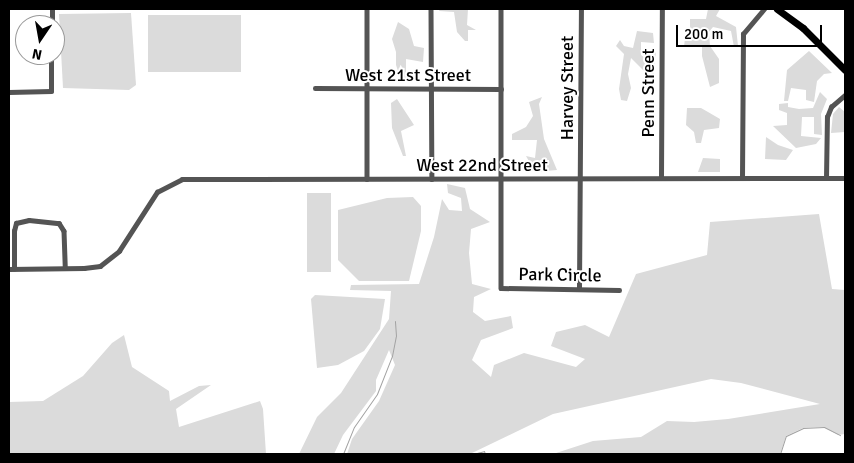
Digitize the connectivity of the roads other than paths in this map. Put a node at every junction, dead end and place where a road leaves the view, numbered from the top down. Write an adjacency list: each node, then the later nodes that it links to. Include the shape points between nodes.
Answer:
1 (367, 9): 11 (street)
2 (431, 9): 12 (street)
3 (501, 9): 13 (street)
4 (580, 9): 23 (street, Harvey Street)
5 (662, 9): 16 (street, Penn Street)
6 (764, 9): 17 (street, via 744,34)
7 (777, 9): 9 (highway, via 803,28)
8 (51, 65): 14 (street, via 51,91)
9 (845, 70)
10 (315, 88): 11 (street, West 21st Street)
11 (367, 89): 12 (street, West 21st Street); 20 (street)
12 (431, 89): 13 (street, West 21st Street); 21 (street)
13 (501, 89): 22 (street)
14 (9, 92)
15 (845, 95): 18 (street, via 831,107 827,117)
16 (661, 177): 17 (street, West 22nd Street); 23 (street, West 22nd Street)
17 (742, 178): 18 (street, West 22nd Street)
18 (826, 178): 19 (street, West 22nd Street)
19 (845, 178)
20 (367, 179): 21 (street, West 22nd Street); 24 (street, West 22nd Street, via 182,179 157,192 111,259 95,267)
21 (432, 179): 22 (street, West 22nd Street)
22 (501, 179): 23 (street, West 22nd Street); 26 (street, Park Circle, via 501,288)
23 (580, 179): 26 (street, Harvey Street)
24 (64, 268): 25 (street, West 22nd Street); 25 (street, via 64,231 59,223 29,220 16,223)
25 (11, 269)
26 (579, 288): 27 (street, Park Circle)
27 (619, 290)

